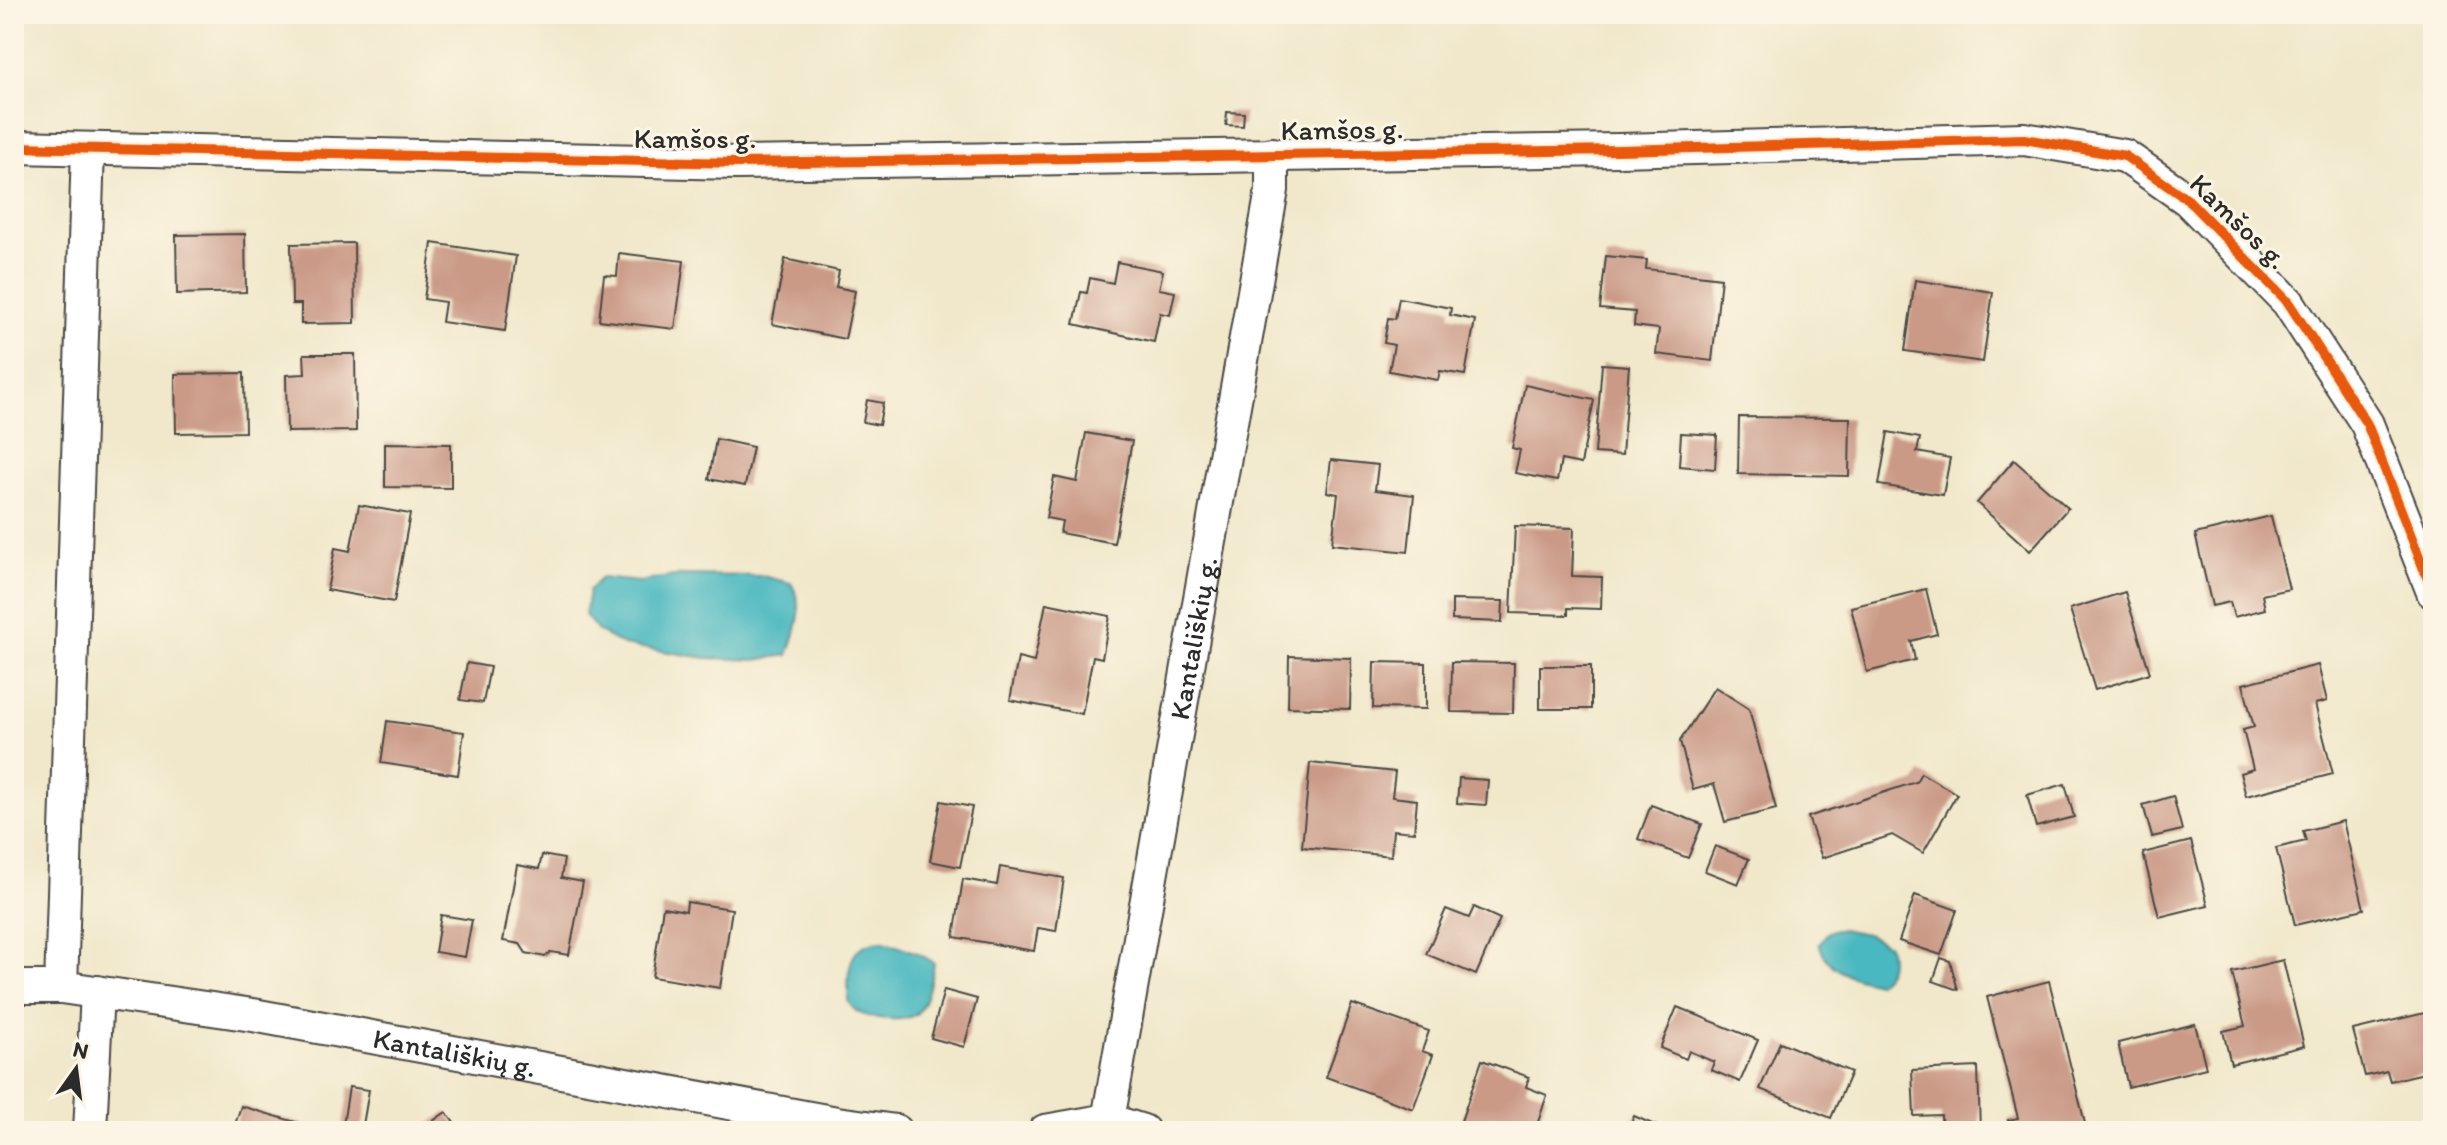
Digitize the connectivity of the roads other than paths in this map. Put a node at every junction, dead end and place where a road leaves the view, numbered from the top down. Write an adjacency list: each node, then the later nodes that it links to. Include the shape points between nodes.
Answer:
1 (14, 147): 2 (street, Kamšos g.)
2 (88, 149): 3 (street, Kamšos g., via 737,163); 6 (street)
3 (1272, 154): 4 (street, Kamšos g., via 2024,139 2125,156 2188,200 2288,302 2367,424); 8 (street, Kantališkių g., via 1269,205)
4 (2433, 592)
5 (14, 987): 6 (street, Kantališkių g.)
6 (61, 987): 7 (street, Kantališkių g.)
7 (97, 992): 9 (street); 10 (street, Kantališkių g., via 253,1015)
8 (1108, 1120): 11 (street); 12 (street)
9 (90, 1131)
10 (896, 1131)
11 (1045, 1131)
12 (1143, 1131)

